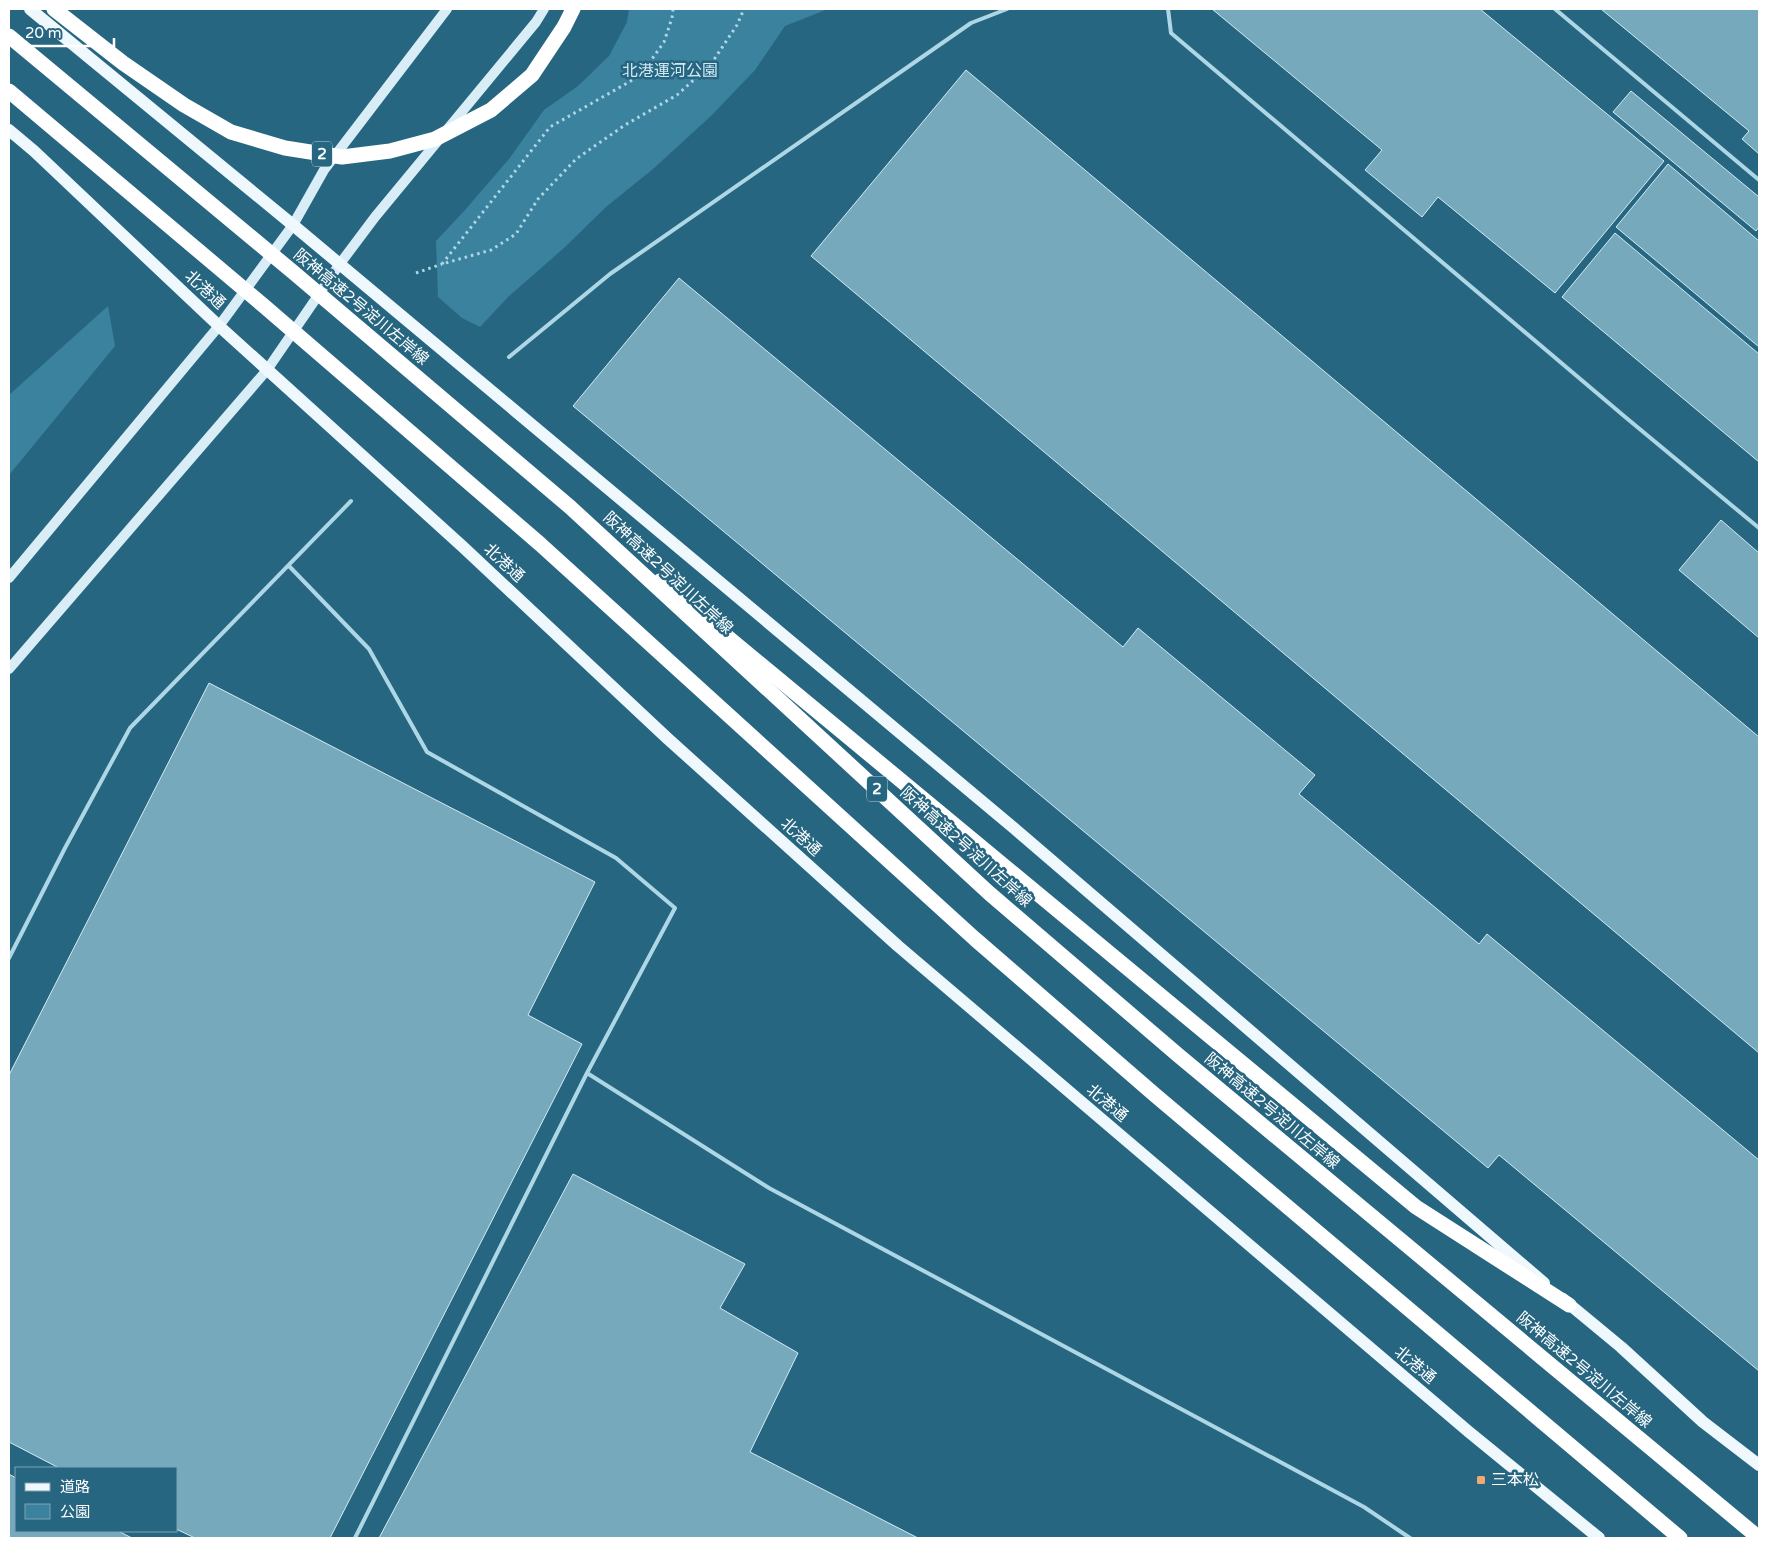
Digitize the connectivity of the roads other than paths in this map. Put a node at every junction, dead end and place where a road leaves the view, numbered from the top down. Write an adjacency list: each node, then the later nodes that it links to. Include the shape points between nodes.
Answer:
1 (30, 9): 13 (main road)
2 (54, 9): 5 (highway, 2, bridge, via 123,63 231,132 285,148 342,157 390,151 435,139 491,110 532,75)
3 (447, 9): 13 (street, via 324,170)
4 (544, 9): 14 (street, via 375,217)
5 (573, 9)
6 (1007, 9): 16 (lane, via 971,23 618,268)
7 (1168, 9): 20 (lane, via 1171,33)
8 (1555, 9): 12 (lane)
9 (9, 36): 19 (highway, 阪神高速2号淀川左岸線 / 2, bridge)
10 (9, 91): 32 (highway, bridge, via 533,538 975,939 1155,1095)
11 (9, 130): 15 (main road, 北港通)
12 (1759, 180)
13 (293, 225): 14 (main road); 15 (street)
14 (340, 265): 17 (street); 26 (main road, via 1015,829)
15 (219, 326): 17 (main road, 北港通); 22 (street)
16 (509, 357)
17 (267, 370): 23 (street); 31 (main road, 北港通, via 898,946 1469,1432)
18 (351, 501): 21 (lane)
19 (570, 507): 26 (highway, bridge, via 1416,1207); 28 (highway, 阪神高速2号淀川左岸線 / 2, bridge, via 989,893 1178,1055)
20 (1759, 528)
21 (289, 566): 24 (lane, via 130,728 64,848); 25 (lane, via 369,649 427,752 616,858 675,908)
22 (9, 578)
23 (9, 668)
24 (9, 958)
25 (587, 1073): 29 (lane); 30 (lane, via 769,1188 1364,1508)
26 (1569, 1305): 27 (main road, via 1621,1347 1703,1422)
27 (1759, 1466)
28 (1753, 1533)
29 (355, 1538)
30 (1410, 1538)
31 (1599, 1538)
32 (1680, 1538)

